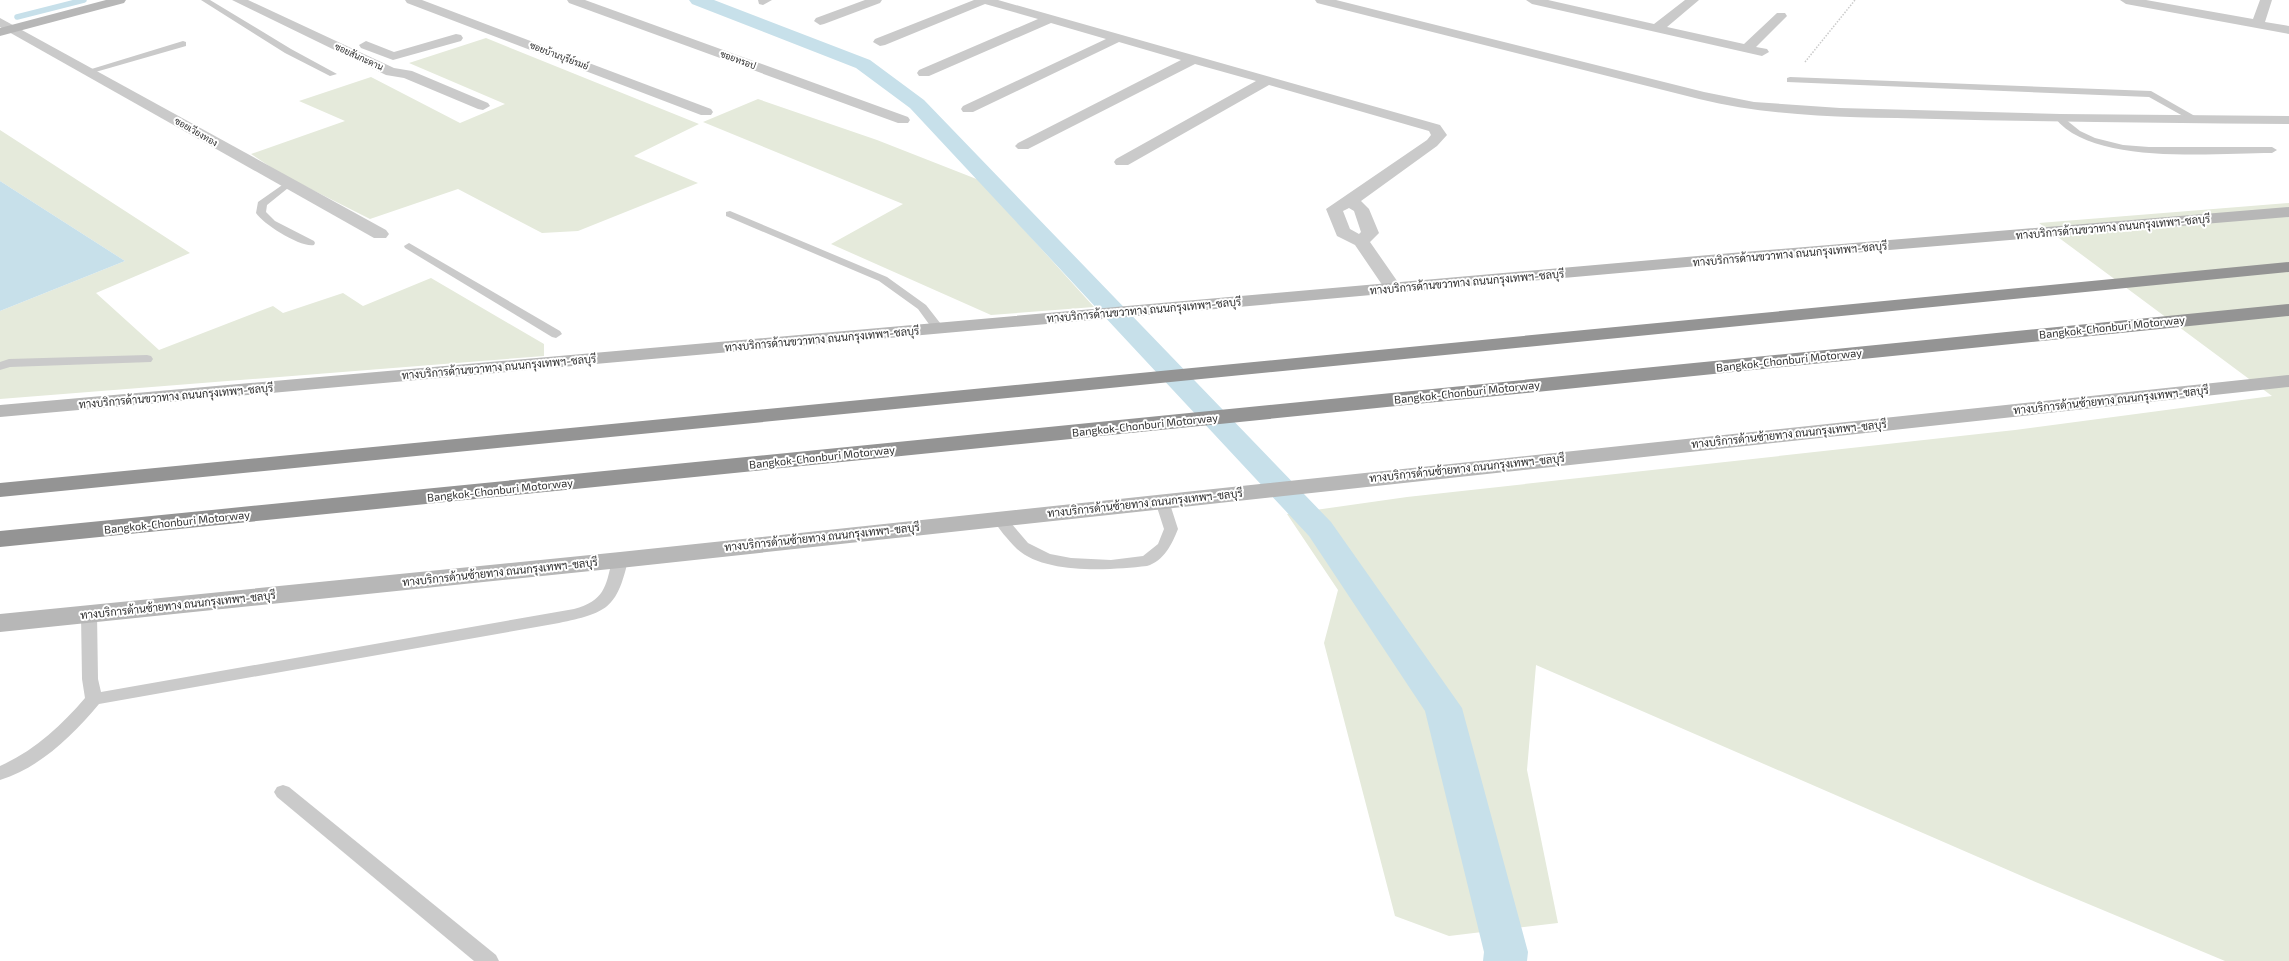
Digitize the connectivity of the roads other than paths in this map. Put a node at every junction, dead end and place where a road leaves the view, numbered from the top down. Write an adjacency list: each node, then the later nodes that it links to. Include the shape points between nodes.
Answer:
1 (120, 0): 21 (main road)
2 (205, 0): 33 (lane, via 288,51)
3 (238, 0): 36 (street, ซอยสันกะดาน, via 391,72 407,74)
4 (264, 0): 24 (street, via 393,56)
5 (411, 0): 38 (street, ซอยบ้านบุรีย์รมย์)
6 (573, 0): 41 (street, ซอยทรอป)
7 (876, 0): 19 (street)
8 (984, 0): 18 (street); 26 (street)
9 (1322, 0): 39 (street, via 1704,96 1754,106 1840,112)
10 (1532, 0): 16 (street)
11 (1582, 0): 16 (street)
12 (1693, 0): 22 (street)
13 (2126, 0): 15 (street)
14 (2266, 0): 20 (street)
15 (2150, 2): 20 (street)
16 (1569, 8): 22 (street)
17 (1781, 16): 28 (street)
18 (1049, 19): 25 (street); 32 (street)
19 (820, 21)
20 (2257, 25): 23 (street)
21 (4, 27): 31 (street, ซอยเวียงทอง)
22 (1657, 28): 28 (street)
23 (2289, 30)
24 (456, 38)
25 (1118, 38): 30 (street); 37 (street)
26 (880, 42)
27 (183, 44): 31 (lane)
28 (1747, 48): 29 (street)
29 (1762, 52)
30 (1192, 60): 35 (street); 43 (street)
31 (89, 71): 46 (street, ซอยเวียงทอง)
32 (924, 73)
33 (332, 74)
34 (1790, 80): 40 (lane, via 2151,94)
35 (1267, 81): 45 (street); 47 (street, via 1435,128 1439,135 1432,143)
36 (483, 106)
37 (968, 109)
38 (706, 112)
39 (2060, 118): 40 (street); 44 (lane, via 2078,133 2092,140 2123,148)
40 (2195, 119): 42 (street)
41 (903, 120)
42 (2289, 120)
43 (1024, 146)
44 (2272, 150)
45 (1122, 162)
46 (288, 184): 50 (street, ซอยเวียงทอง); 52 (lane, via 262,204 261,213 271,224)
47 (1350, 201): 51 (street, via 1361,209 1370,233); 51 (street, via 1334,209 1343,232)
48 (2289, 212): 55 (main road, ทางบริการด้านขวาทาง ถนนกรุงเทพฯ-ชลบุรี)
49 (730, 214): 57 (lane, via 883,279 922,307)
50 (380, 234)
51 (1361, 241): 55 (street)
52 (310, 243)
53 (410, 246): 58 (lane)
54 (2289, 267): 63 (highway)
55 (1393, 288): 57 (main road, ทางบริการด้านขวาทาง ถนนกรุงเทพฯ-ชลบุรี)
56 (2289, 310): 66 (highway, Bangkok-Chonburi Motorway)
57 (938, 328): 62 (main road, ทางบริการด้านขวาทาง ถนนกรุงเทพฯ-ชลบุรี)
58 (556, 334)
59 (147, 359): 60 (lane, via 9,363)
60 (0, 366)
61 (2281, 382): 64 (main road, ทางบริการด้านซ้ายทาง ถนนกรุงเทพฯ-ชลบุรี)
62 (0, 411)
63 (0, 490)
64 (1162, 501): 65 (main road, ทางบริการด้านซ้ายทาง ถนนกรุงเทพฯ-ชลบุรี); 65 (lane, via 1172,529 1164,546 1147,561 1111,565 1046,558 1023,546)
65 (999, 518): 67 (main road, ทางบริการด้านซ้ายทาง ถนนกรุงเทพฯ-ชลบุรี)
66 (0, 539)
67 (620, 560): 68 (main road, ทางบริการด้านซ้ายทาง ถนนกรุงเทพฯ-ชลบุรี); 70 (lane, via 615,586 605,601 588,611)
68 (89, 614): 69 (main road, ทางบริการด้านซ้ายทาง ถนนกรุงเทพฯ-ชลบุรี); 70 (lane, via 90,679)
69 (0, 623)
70 (94, 699): 71 (lane, via 70,727 24,763)
71 (0, 773)
72 (283, 792): 73 (lane)
73 (490, 961)

